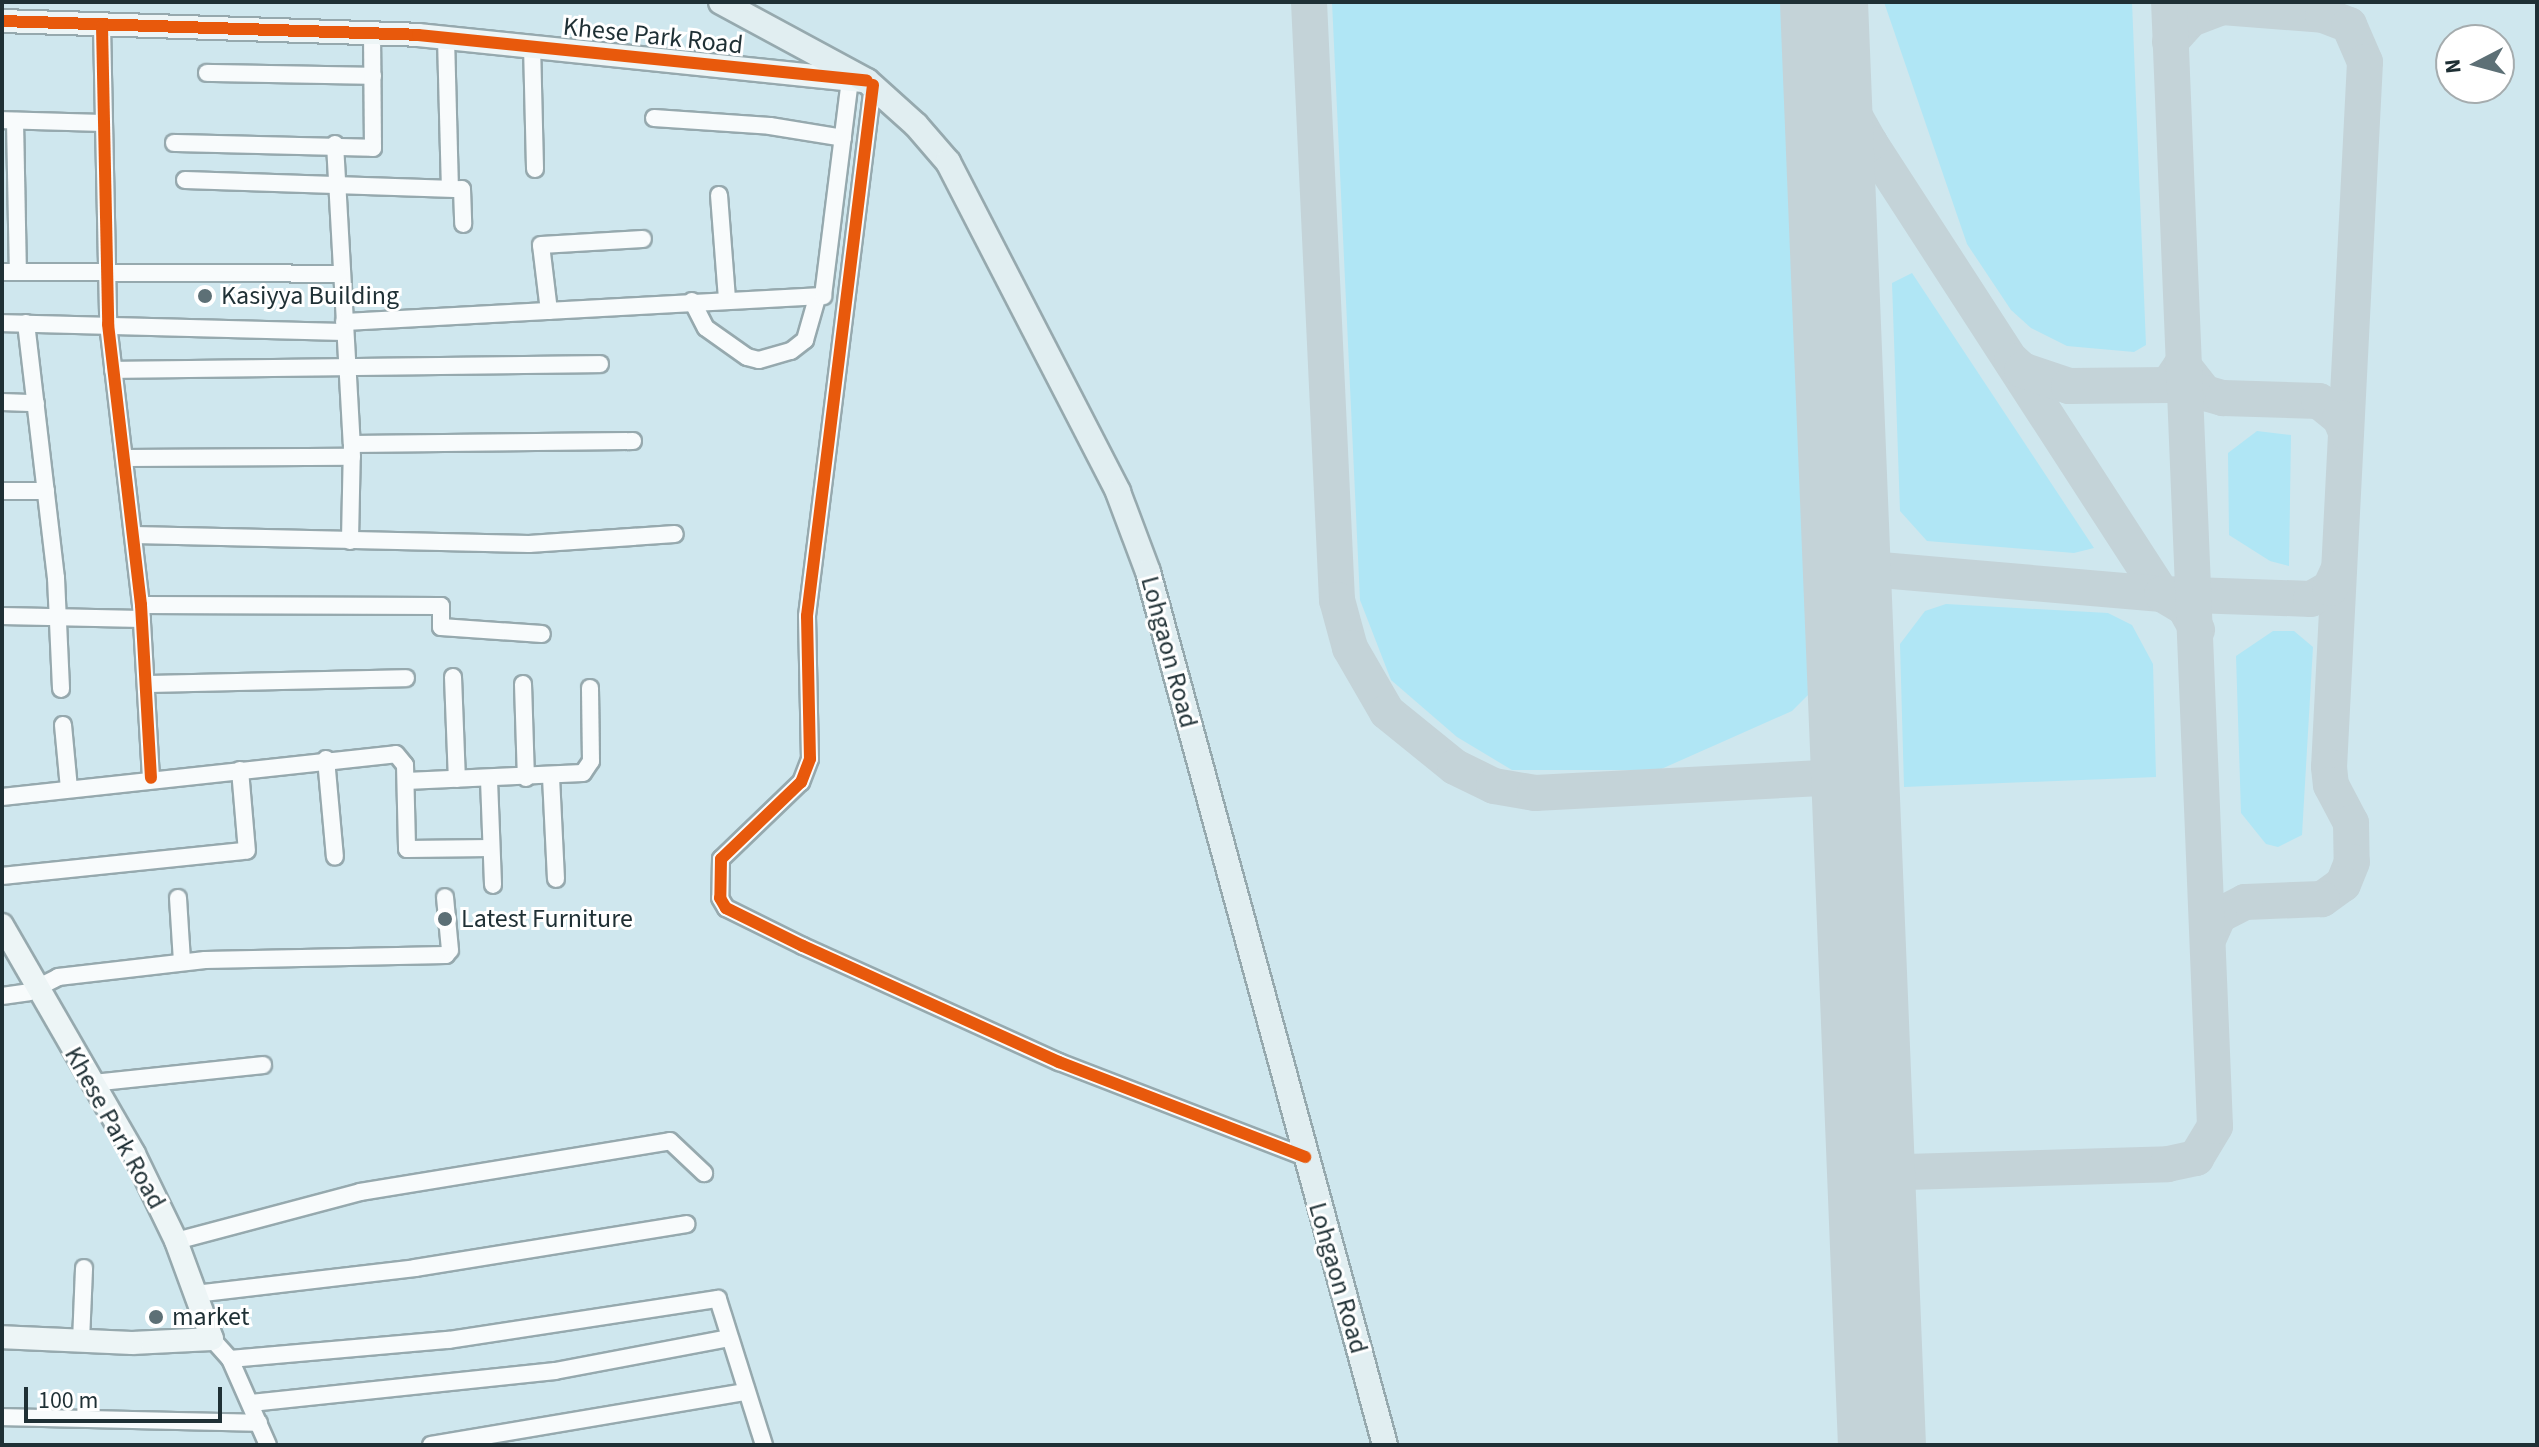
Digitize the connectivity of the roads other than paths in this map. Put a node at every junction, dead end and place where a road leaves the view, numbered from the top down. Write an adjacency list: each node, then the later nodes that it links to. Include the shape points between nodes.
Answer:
1 (721, 2): 9 (main road, Lohgaon Road)
2 (2, 21): 3 (street, Khese Park Road)
3 (102, 26): 4 (street, Khese Park Road); 12 (street)
4 (372, 33): 5 (street, Khese Park Road); 8 (street)
5 (446, 38): 6 (street, Khese Park Road); 19 (street)
6 (532, 45): 9 (street, Khese Park Road); 16 (street)
7 (207, 73): 8 (street)
8 (373, 76): 15 (street, via 373,148)
9 (864, 82): 13 (street); 81 (main road, Lohgaon Road, via 916,125 965,190 1136,532); 81 (street, via 807,616 810,759 801,782 721,859 720,898 726,908 803,946 1059,1062)
10 (654, 118): 13 (street, via 770,126)
11 (9, 120): 12 (street); 23 (street)
12 (104, 123): 24 (street)
13 (843, 138): 26 (street, via 826,292)
14 (174, 143): 15 (street)
15 (335, 144): 18 (street)
16 (535, 169)
17 (185, 180): 18 (street)
18 (334, 184): 19 (street); 25 (street)
19 (450, 188): 21 (street, via 462,189)
20 (719, 195): 27 (street)
21 (463, 224)
22 (643, 239): 29 (street, via 541,245)
23 (10, 272): 24 (street)
24 (105, 273): 25 (street); 32 (street)
25 (340, 274): 33 (street)
26 (817, 298): 27 (street); 28 (street, via 805,340 791,351 759,360 706,328)
27 (727, 299): 28 (street)
28 (692, 301): 29 (street)
29 (549, 311): 33 (street)
30 (2, 323): 31 (street)
31 (26, 323): 32 (street); 38 (street)
32 (108, 324): 33 (street); 36 (street)
33 (344, 327): 35 (street)
34 (600, 364): 35 (street)
35 (347, 369): 36 (street); 40 (street)
36 (113, 370): 41 (street)
37 (2, 402): 38 (street)
38 (36, 403): 43 (street)
39 (633, 441): 40 (street)
40 (352, 450): 41 (street); 46 (street)
41 (125, 458): 45 (street)
42 (2, 491): 43 (street)
43 (46, 491): 49 (street)
44 (675, 534): 46 (street, via 600,543)
45 (134, 535): 46 (street); 47 (street)
46 (350, 541)
47 (141, 612): 49 (street); 50 (street, via 441,606 441,627); 53 (street)
48 (2, 616): 49 (street)
49 (58, 616): 56 (street)
50 (542, 634)
51 (453, 677): 63 (street)
52 (406, 678): 53 (street)
53 (146, 684): 61 (street)
54 (523, 684): 62 (street)
55 (590, 688): 60 (street, via 589,768)
56 (61, 689)
57 (63, 725): 66 (street)
58 (326, 759): 59 (street); 65 (street, via 396,754 405,765); 69 (street)
59 (240, 770): 61 (street); 70 (street, via 245,851)
60 (551, 777): 62 (street); 71 (street)
61 (151, 778): 66 (street)
62 (526, 778): 64 (street)
63 (457, 779): 64 (street); 65 (street)
64 (489, 780): 68 (street)
65 (406, 781): 68 (street, via 407,849)
66 (69, 788): 67 (street)
67 (2, 797)
68 (491, 848): 72 (street)
69 (335, 857)
70 (2, 876)
71 (556, 879)
72 (493, 885)
73 (445, 897): 76 (street, via 450,950 446,955)
74 (178, 898): 76 (street)
75 (2, 925): 77 (street, Khese Park Road)
76 (182, 962): 77 (street, via 58,977)
77 (37, 986): 78 (street); 80 (street, Khese Park Road)
78 (2, 996)
79 (263, 1065): 80 (street)
80 (92, 1083): 84 (street, Khese Park Road)
81 (1305, 1157): 99 (main road, Lohgaon Road)
82 (704, 1173): 84 (street, via 670,1141 360,1192)
83 (686, 1224): 86 (street, via 415,1268)
84 (176, 1241): 86 (street, Khese Park Road)
85 (84, 1268): 90 (street)
86 (195, 1294): 89 (street, Khese Park Road)
87 (2, 1337): 90 (street)
88 (730, 1338): 91 (street, via 718,1299 449,1340); 92 (street); 93 (street, via 555,1371)
89 (212, 1339): 90 (street); 91 (street)
90 (81, 1341)
91 (230, 1359): 93 (street)
92 (746, 1392): 97 (street); 98 (street)
93 (251, 1403): 95 (street)
94 (2, 1417): 95 (street)
95 (259, 1423): 96 (street)
96 (268, 1445)
97 (431, 1445)
98 (764, 1445)
99 (1385, 1445)

